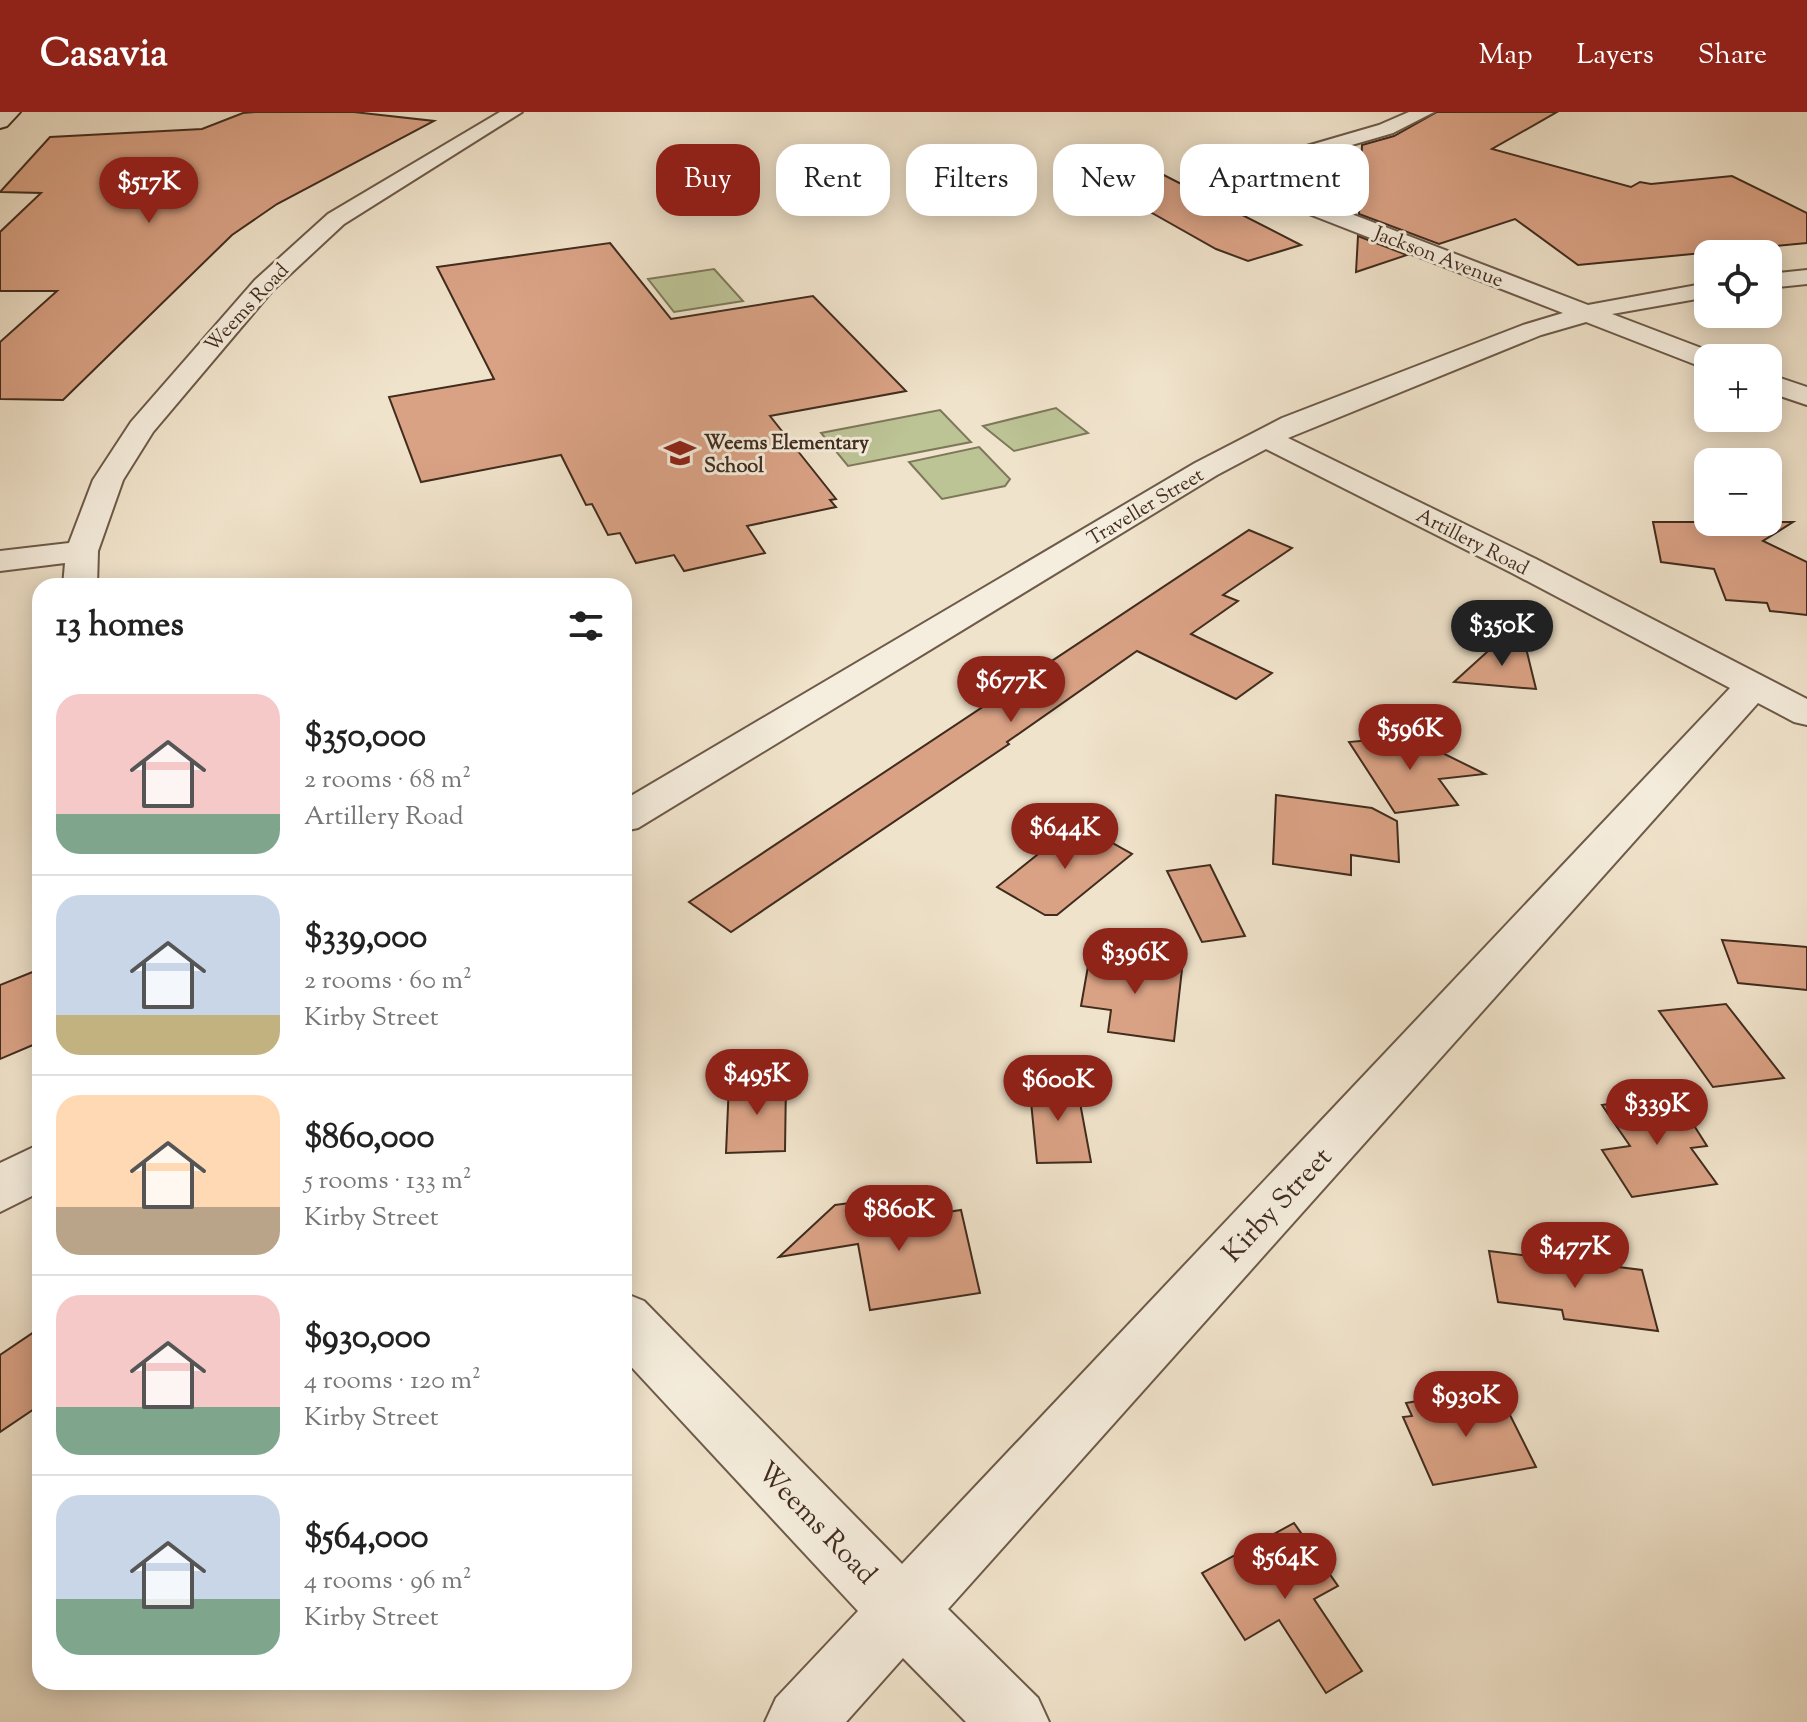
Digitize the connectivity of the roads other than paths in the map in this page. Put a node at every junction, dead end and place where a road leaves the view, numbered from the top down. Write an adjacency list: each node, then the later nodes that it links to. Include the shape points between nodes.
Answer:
1 (11, 112): 4 (street)
2 (513, 112): 13 (street, Weems Road, via 336,219 264,285 141,428 108,480)
3 (1425, 112): 8 (street, Jackson Avenue, via 1269,163 1257,176 1281,195)
4 (0, 122)
5 (1807, 277): 6 (street)
6 (1782, 280)
7 (1694, 293): 8 (street, Traveller Street)
8 (1587, 313): 9 (street, Jackson Avenue); 12 (street, Traveller Street)
9 (1694, 355)
10 (1782, 387): 11 (street)
11 (1807, 397)
12 (1264, 437): 16 (street, Artillery Road); 18 (street, Traveller Street)
13 (82, 551): 14 (street); 15 (street, Weems Road)
14 (0, 561)
15 (80, 578)
16 (1753, 686): 17 (street, Artillery Road); 22 (street, Kirby Street)
17 (1807, 714)
18 (632, 813)
19 (32, 1171): 20 (street)
20 (0, 1190)
21 (632, 1327): 22 (street, Weems Road)
22 (902, 1610): 23 (street, Kirby Street); 24 (street, Weems Road)
23 (800, 1722)
24 (1014, 1722)

